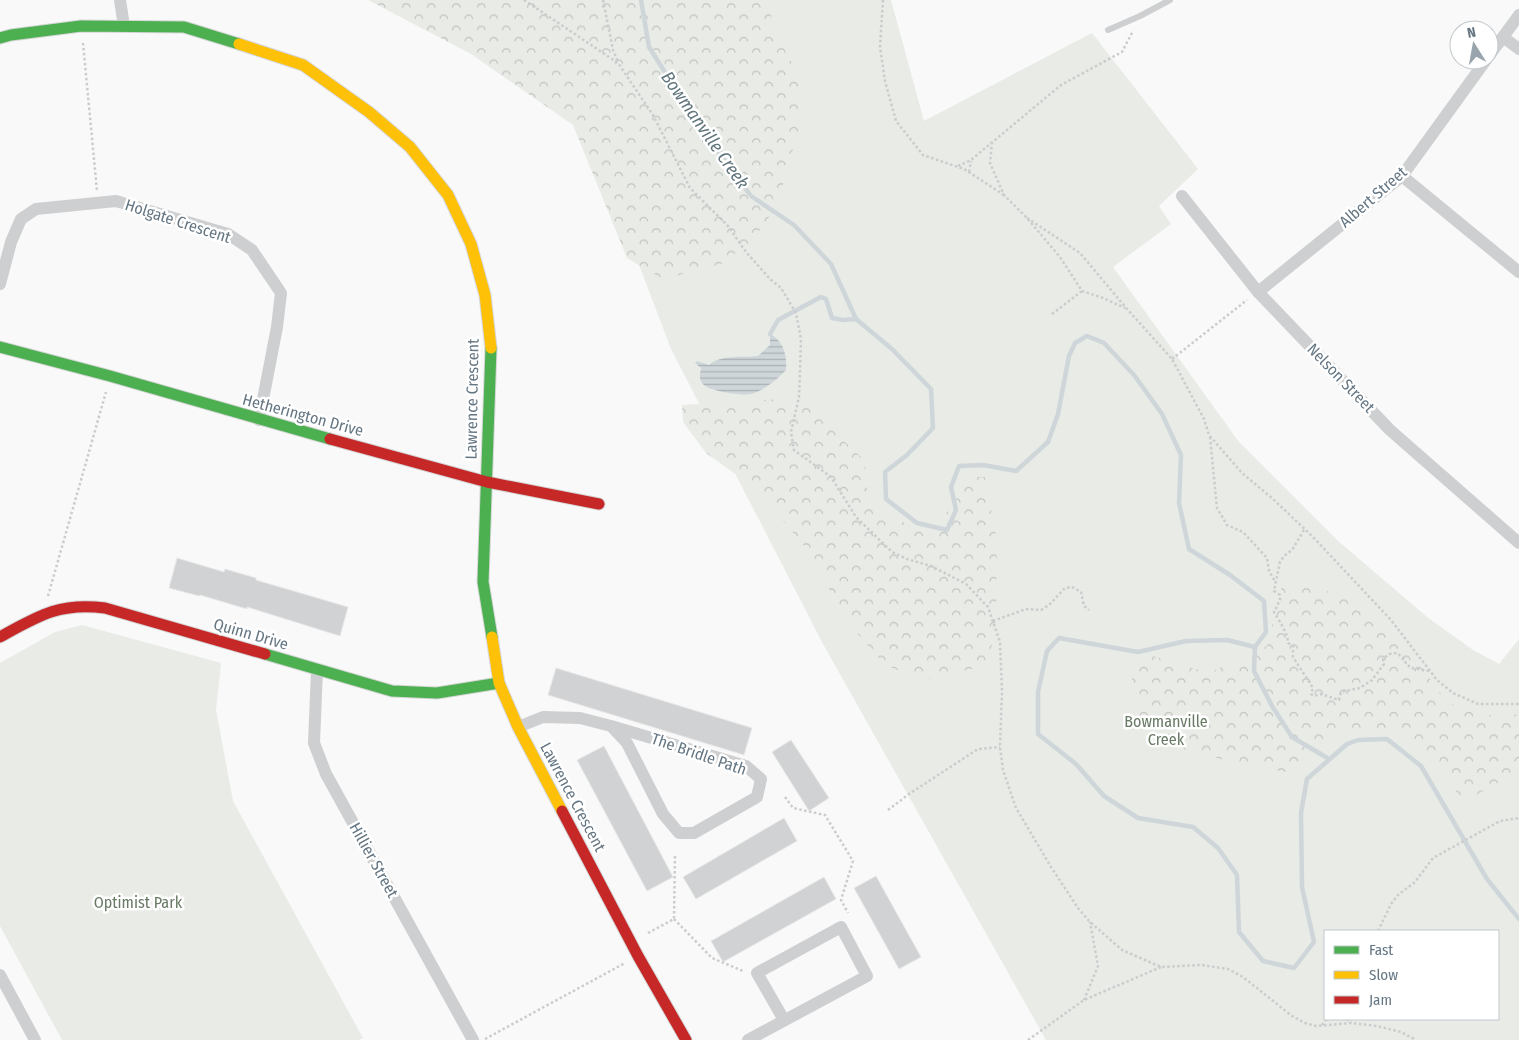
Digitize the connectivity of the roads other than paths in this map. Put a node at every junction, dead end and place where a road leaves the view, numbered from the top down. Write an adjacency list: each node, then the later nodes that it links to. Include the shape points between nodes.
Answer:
1 (120, 0): 4 (street)
2 (1170, 0): 5 (lane)
3 (1519, 15): 6 (street)
4 (124, 26): 7 (street, Lawrence Crescent, via 81,26); 18 (street, Lawrence Crescent, via 184,27 303,65 369,112 410,147 448,195 471,244 485,295 492,356)
5 (1108, 30)
6 (1503, 37): 8 (street); 9 (street)
7 (0, 38)
8 (1499, 42)
9 (1519, 49)
10 (1479, 70): 11 (street, Albert Street)
11 (1402, 176): 13 (street); 15 (street, Albert Street)
12 (1182, 196): 15 (street, Nelson Street)
13 (1519, 272)
14 (0, 284): 17 (street, Holgate Crescent, via 21,219 36,209 116,201 228,234 252,250 281,293)
15 (1258, 292): 20 (street, Nelson Street, via 1390,430)
16 (0, 347): 17 (street, Hetherington Drive)
17 (259, 420): 18 (street, Hetherington Drive)
18 (487, 482): 19 (street, Hetherington Drive); 23 (street, Lawrence Crescent, via 483,582)
19 (599, 504)
20 (1519, 543)
21 (0, 637): 22 (street, Quinn Drive, via 51,610 88,605)
22 (317, 670): 23 (street, Quinn Drive, via 392,691 437,693); 29 (street, Hillier Street, via 314,743 326,774)
23 (499, 683): 25 (street, Lawrence Crescent)
24 (612, 726): 24 (street, The Bridle Path, via 627,743 663,814 679,833 694,833 757,797 760,779 746,766); 25 (street, The Bridle Path, via 580,718 543,718)
25 (518, 727): 30 (street, Lawrence Crescent, via 638,956)
26 (0, 976): 28 (street)
27 (784, 1020): 27 (street, via 867,976 841,926 757,973); 31 (street)
28 (35, 1040)
29 (473, 1040)
30 (686, 1040)
31 (748, 1040)

